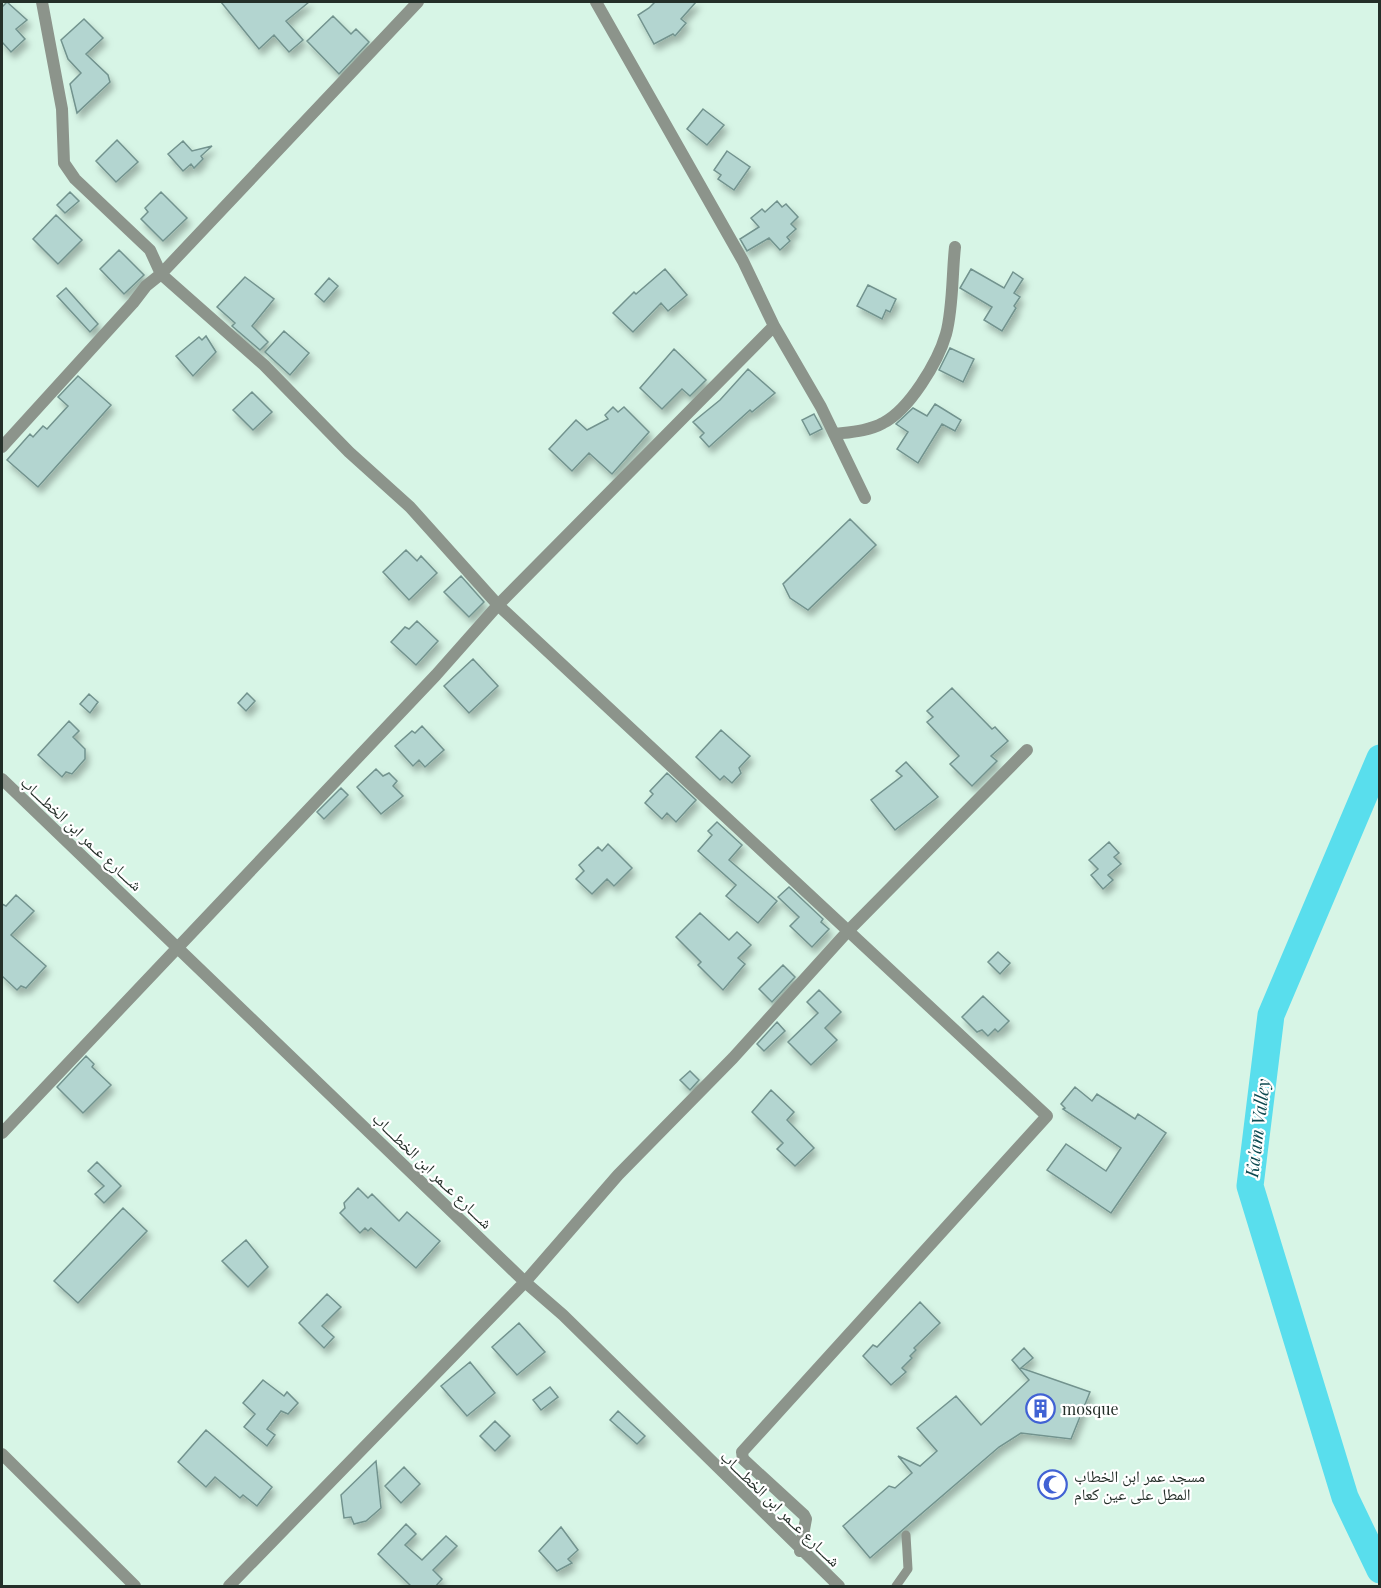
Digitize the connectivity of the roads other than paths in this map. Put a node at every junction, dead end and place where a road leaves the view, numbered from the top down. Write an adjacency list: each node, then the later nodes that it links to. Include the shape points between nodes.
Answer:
1 (42, 2): 5 (street, via 62,109 64,164 150,250)
2 (418, 2): 5 (street)
3 (596, 2): 6 (street, via 743,261)
4 (955, 247): 7 (street, via 946,334 926,377 907,403 884,423)
5 (161, 274): 8 (street); 10 (street, via 264,365 349,452 410,507)
6 (774, 326): 7 (street); 10 (street)
7 (834, 434): 9 (street)
8 (2, 447)
9 (865, 498)
10 (498, 605): 13 (street); 14 (street)
11 (1027, 750): 13 (street)
12 (2, 779): 14 (street, شــــارع عــمر ابن الخطــــاب)
13 (848, 931): 16 (street, via 733,1058 618,1175); 19 (street, via 1047,1116 742,1452 743,1459 804,1515)
14 (178, 946): 15 (street); 16 (street, شــــارع عــمر ابن الخطــــاب)
15 (2, 1133)
16 (525, 1282): 19 (street, شــــارع عــمر ابن الخطــــاب); 21 (street)
17 (2, 1454): 20 (street)
18 (906, 1535): 23 (lane, via 908,1569)
19 (800, 1551): 22 (street, شــــارع عــمر ابن الخطــــاب)
20 (135, 1587)
21 (229, 1587)
22 (839, 1587)
23 (896, 1587)

